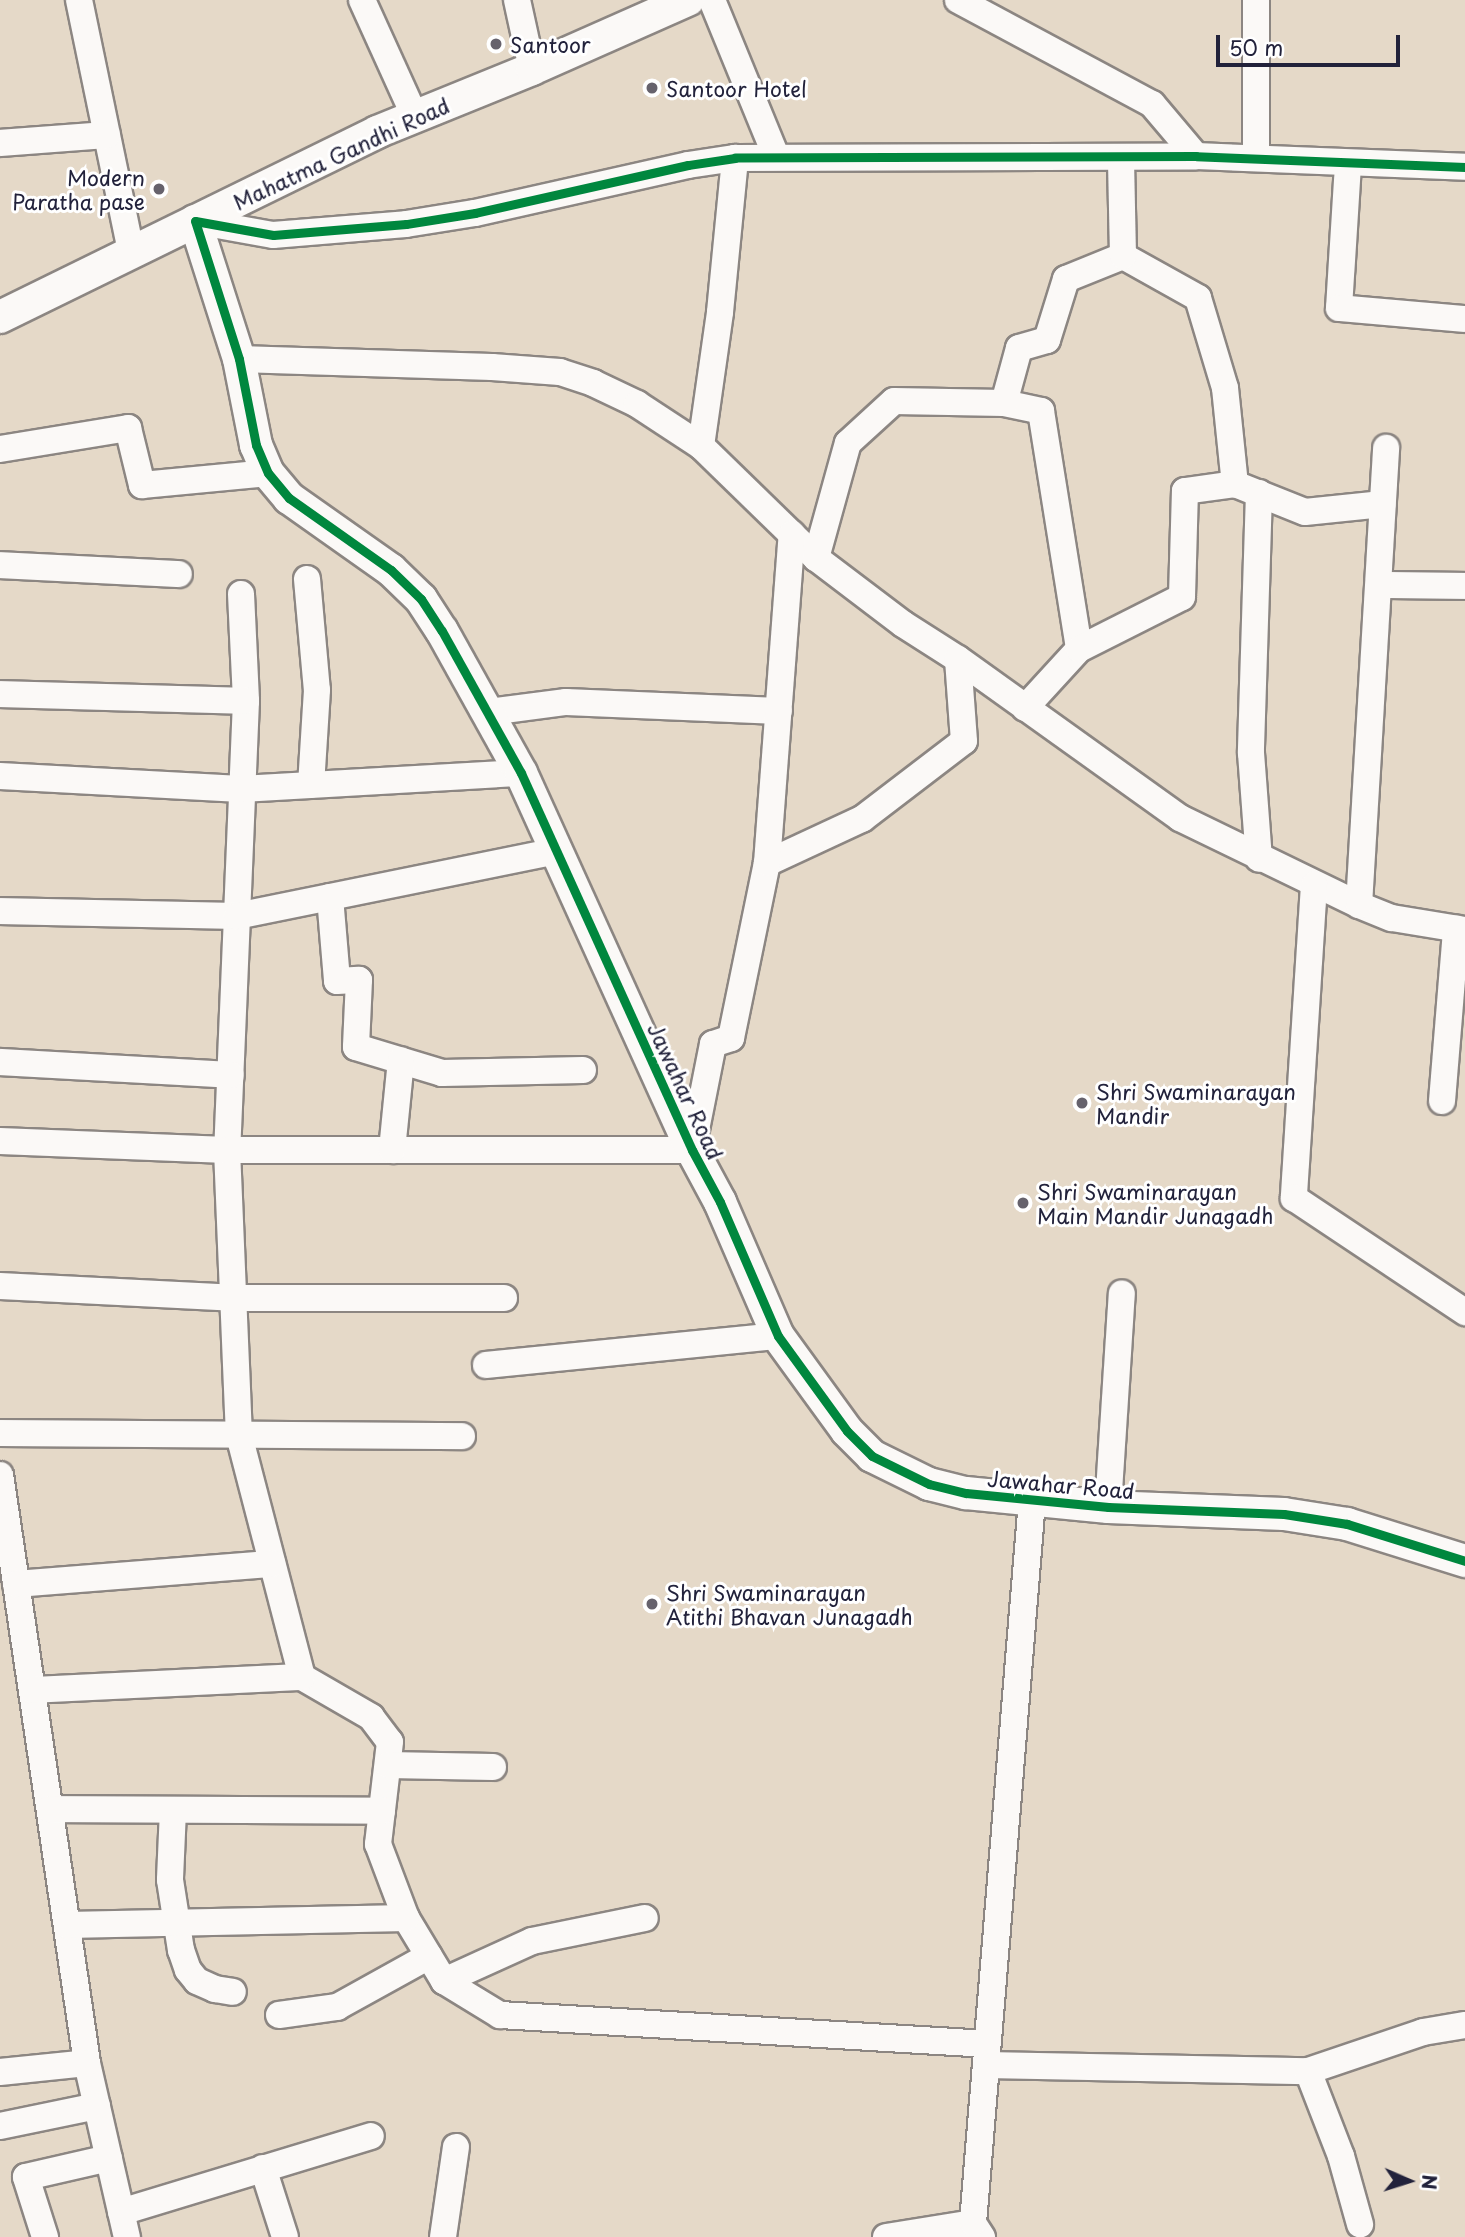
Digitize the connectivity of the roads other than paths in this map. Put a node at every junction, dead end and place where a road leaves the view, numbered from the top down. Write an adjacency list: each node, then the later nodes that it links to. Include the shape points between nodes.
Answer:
1 (79, 0): 10 (street)
2 (362, 0): 9 (street)
3 (517, 0): 8 (street)
4 (688, 0): 8 (street, Mahatma Gandhi Road)
5 (712, 0): 12 (street)
6 (958, 0): 13 (street, via 1152,104)
7 (1256, 0): 16 (street)
8 (532, 69): 9 (street, Mahatma Gandhi Road)
9 (415, 117): 19 (street, Mahatma Gandhi Road)
10 (107, 135): 11 (street); 20 (street)
11 (0, 144)
12 (776, 156): 14 (street); 15 (street)
13 (1196, 156): 15 (street); 16 (street)
14 (735, 158): 19 (street, via 406,224 273,235); 26 (street)
15 (1121, 158): 21 (street)
16 (1256, 158): 17 (street)
17 (1348, 165): 18 (street); 23 (street, via 1339,308)
18 (1465, 167)
19 (195, 220): 20 (street, Mahatma Gandhi Road); 24 (street, Jawahar Road)
20 (131, 251): 22 (street, Mahatma Gandhi Road)
21 (1123, 256): 25 (street, via 1066,279 1047,341 1019,348); 30 (street, via 1198,298 1225,388)
22 (0, 317)
23 (1465, 319)
24 (239, 359): 26 (street, via 560,372 637,404); 29 (street, Jawahar Road, via 256,445)
25 (1004, 403): 33 (street, via 894,401 848,443); 40 (street, via 1041,411)
26 (701, 446): 32 (street)
27 (1386, 448): 31 (street)
28 (0, 449): 29 (street, via 128,428 142,485)
29 (268, 473): 46 (street, Jawahar Road, via 289,498 391,570 421,599)
30 (1247, 489): 31 (street, via 1305,512); 40 (street, via 1185,491 1181,597); 52 (street, via 1251,753)
31 (1383, 504): 37 (street)
32 (792, 534): 33 (street); 45 (street)
33 (816, 558): 41 (street)
34 (0, 565): 35 (street)
35 (178, 574)
36 (307, 579): 49 (street, via 317,690)
37 (1380, 585): 38 (street); 56 (street)
38 (1465, 586)
39 (240, 594): 43 (street)
40 (1079, 649): 44 (street)
41 (958, 659): 44 (street); 53 (street, via 964,741 862,819)
42 (0, 694): 43 (street)
43 (246, 701): 50 (street)
44 (1026, 708): 52 (street, via 1180,818)
45 (779, 711): 46 (street, via 566,702); 53 (street)
46 (489, 712): 47 (street, Jawahar Road)
47 (521, 773): 49 (street); 51 (street, Jawahar Road)
48 (0, 776): 50 (street)
49 (311, 785): 50 (street)
50 (241, 789): 58 (street)
51 (557, 851): 55 (street); 68 (street, Jawahar Road)
52 (1259, 859): 54 (street)
53 (768, 863): 68 (street, via 731,1038 713,1044)
54 (1314, 885): 56 (street); 73 (street, via 1294,1198)
55 (330, 897): 58 (street); 60 (street, via 337,981 359,980 356,1047)
56 (1359, 905): 59 (street, via 1392,918)
57 (0, 911): 58 (street)
58 (237, 916): 63 (street)
59 (1461, 930): 64 (street)
60 (401, 1060): 62 (street, via 442,1073); 67 (street)
61 (0, 1062): 63 (street)
62 (583, 1070)
63 (231, 1075): 66 (street)
64 (1442, 1101)
65 (0, 1141): 66 (street)
66 (227, 1150): 67 (street); 71 (street)
67 (392, 1150): 68 (street)
68 (692, 1150): 74 (street, Jawahar Road, via 720,1202)
69 (0, 1286): 71 (street)
70 (1122, 1293): 81 (street)
71 (233, 1297): 72 (street); 77 (street)
72 (504, 1298)
73 (1465, 1312)
74 (778, 1336): 75 (street); 80 (street, Jawahar Road, via 846,1431 872,1456 929,1484)
75 (486, 1365)
76 (0, 1433): 77 (street)
77 (239, 1435): 78 (street); 83 (street)
78 (462, 1436)
79 (0, 1475): 84 (street)
80 (1032, 1500): 81 (street, Jawahar Road); 102 (street)
81 (1108, 1507): 82 (street, Jawahar Road, via 1284,1514 1348,1524)
82 (1465, 1561)
83 (272, 1564): 84 (street); 86 (street)
84 (16, 1584): 85 (street)
85 (10, 1614): 87 (street)
86 (302, 1677): 87 (street); 88 (street, via 370,1717 390,1742)
87 (32, 1690): 90 (street)
88 (387, 1765): 89 (street); 92 (street)
89 (494, 1767)
90 (50, 1810): 91 (street); 96 (street)
91 (173, 1810): 92 (street); 95 (street, via 170,1870)
92 (382, 1811): 93 (street, via 378,1844)
93 (406, 1918): 95 (street); 97 (street)
94 (645, 1918): 98 (street, via 532,1941)
95 (174, 1922): 96 (street); 99 (street, via 188,1970 197,1981)
96 (67, 1925): 103 (street)
97 (429, 1956): 98 (street); 100 (street, via 337,2007)
98 (444, 1981): 102 (street, via 500,2015)
99 (233, 1992)
100 (279, 2015)
101 (1465, 2025): 104 (street, via 1423,2032)
102 (986, 2055): 104 (street); 114 (street)
103 (87, 2063): 105 (street); 106 (street)
104 (1308, 2071): 112 (street, via 1341,2157)
105 (0, 2072)
106 (97, 2106): 107 (street); 110 (street)
107 (0, 2126)
108 (371, 2136): 111 (street)
109 (456, 2147): 115 (street)
110 (108, 2158): 113 (street); 116 (street, via 26,2177)
111 (263, 2168): 113 (street); 117 (street)
112 (1360, 2224)
113 (124, 2225)
114 (977, 2230): 118 (street)
115 (436, 2236)
116 (45, 2237)
117 (285, 2237)
118 (886, 2237)

